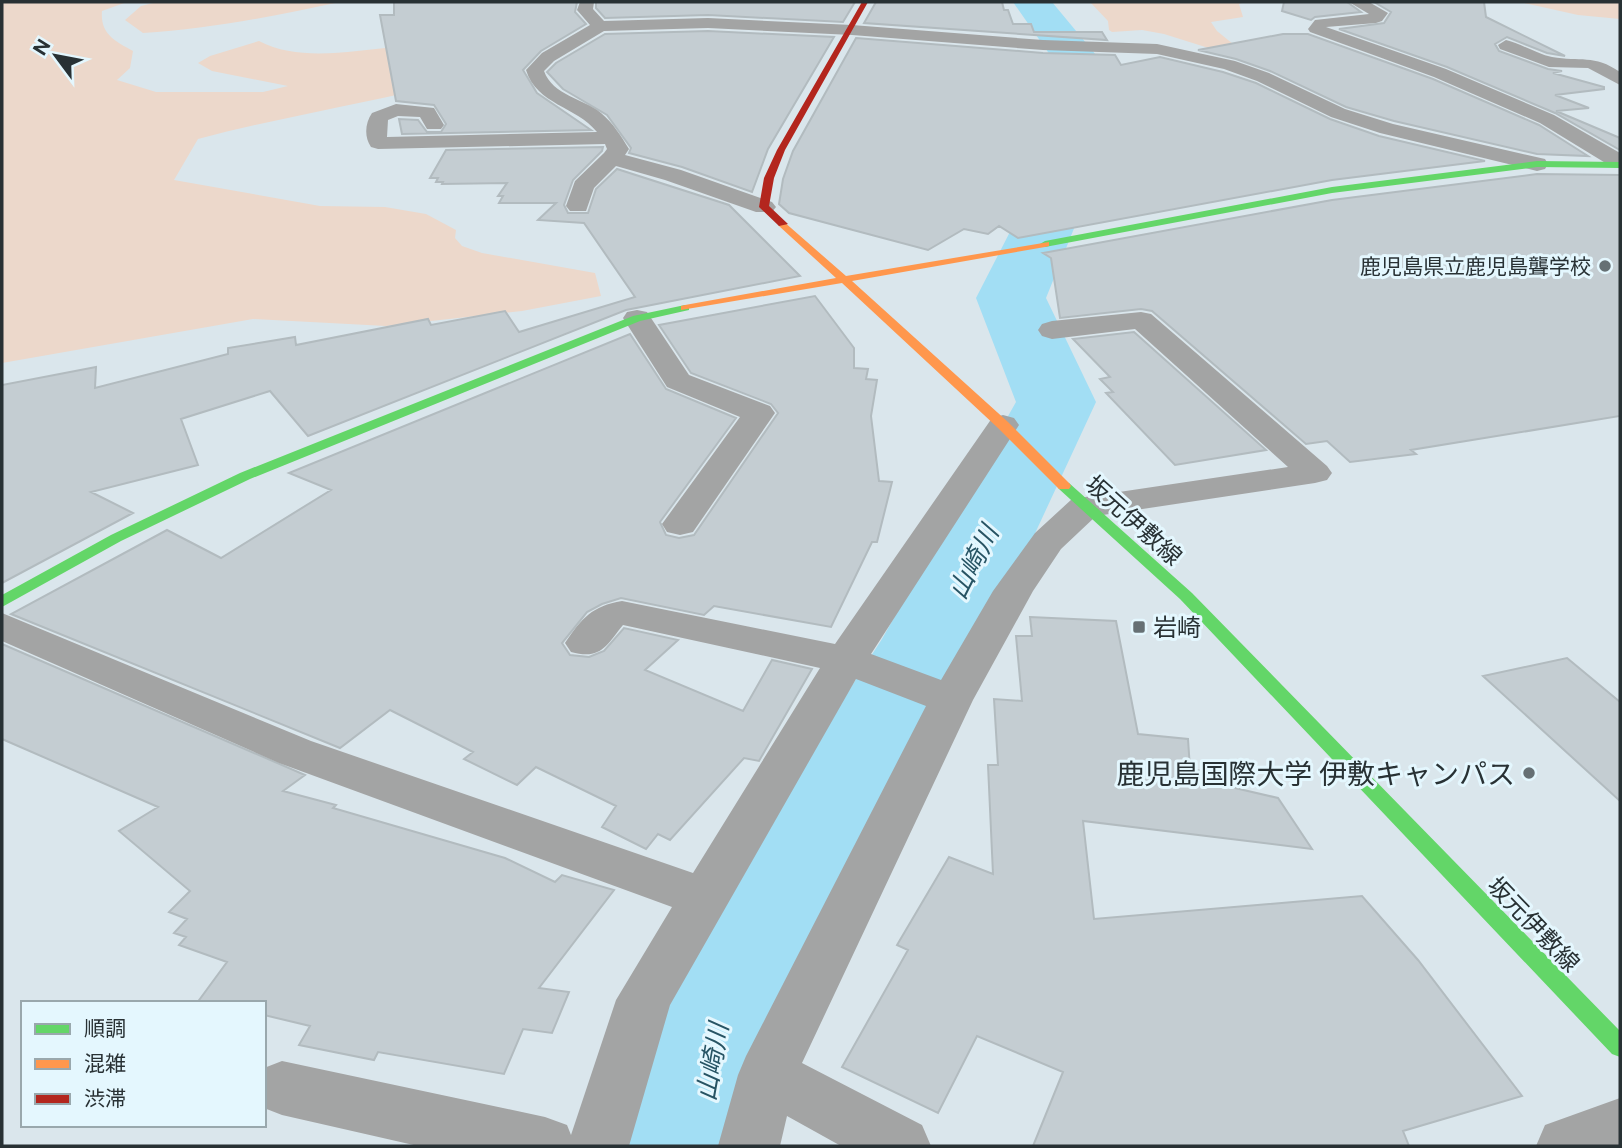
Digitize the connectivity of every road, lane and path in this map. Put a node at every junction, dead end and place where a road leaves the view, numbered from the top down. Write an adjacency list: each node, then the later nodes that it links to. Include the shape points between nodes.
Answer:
1 (587, 2): 4 (street, via 585,10)
2 (865, 2): 5 (main road)
3 (1357, 2): 11 (street, via 1380,13 1376,18 1319,16 1317,29 1440,73 1546,119)
4 (600, 26): 5 (street, via 708,23); 9 (street, via 535,70 545,88 604,127)
5 (852, 30): 10 (street, via 1193,55 1263,78 1338,114); 13 (main road, via 779,155)
6 (1506, 45): 7 (street, via 1549,62 1590,63)
7 (1620, 80)
8 (434, 125): 9 (street, via 427,111 396,110 379,117 378,143)
9 (611, 148): 12 (street, via 583,186); 13 (street)
10 (1537, 164): 11 (main road); 14 (main road, via 1332,190)
11 (1620, 164)
12 (578, 206)
13 (764, 207): 14 (main road, 坂元伊敷線)
14 (846, 280): 15 (main road); 17 (main road, 坂元伊敷線)
15 (637, 318): 19 (street, via 678,381 759,413); 20 (main road, via 245,475 116,538)
16 (1052, 330): 18 (street, via 1141,320 1315,473)
17 (1006, 428): 18 (main road, 坂元伊敷線); 23 (street)
18 (1077, 500): 24 (street, via 1020,581); 26 (main road, 坂元伊敷線, via 1185,596)
19 (680, 524)
20 (2, 602)
21 (2, 626): 25 (street, via 295,752)
22 (586, 643): 23 (street, via 610,615 622,613)
23 (846, 660): 24 (street); 25 (street)
24 (951, 700): 27 (street)
25 (704, 897): 31 (street, via 644,1000)
26 (1620, 1047)
27 (767, 1075): 32 (street); 33 (street)
28 (282, 1088): 30 (street)
29 (1620, 1126): 34 (street)
30 (545, 1146)
31 (598, 1146)
32 (749, 1146)
33 (900, 1146)
34 (1567, 1146)

